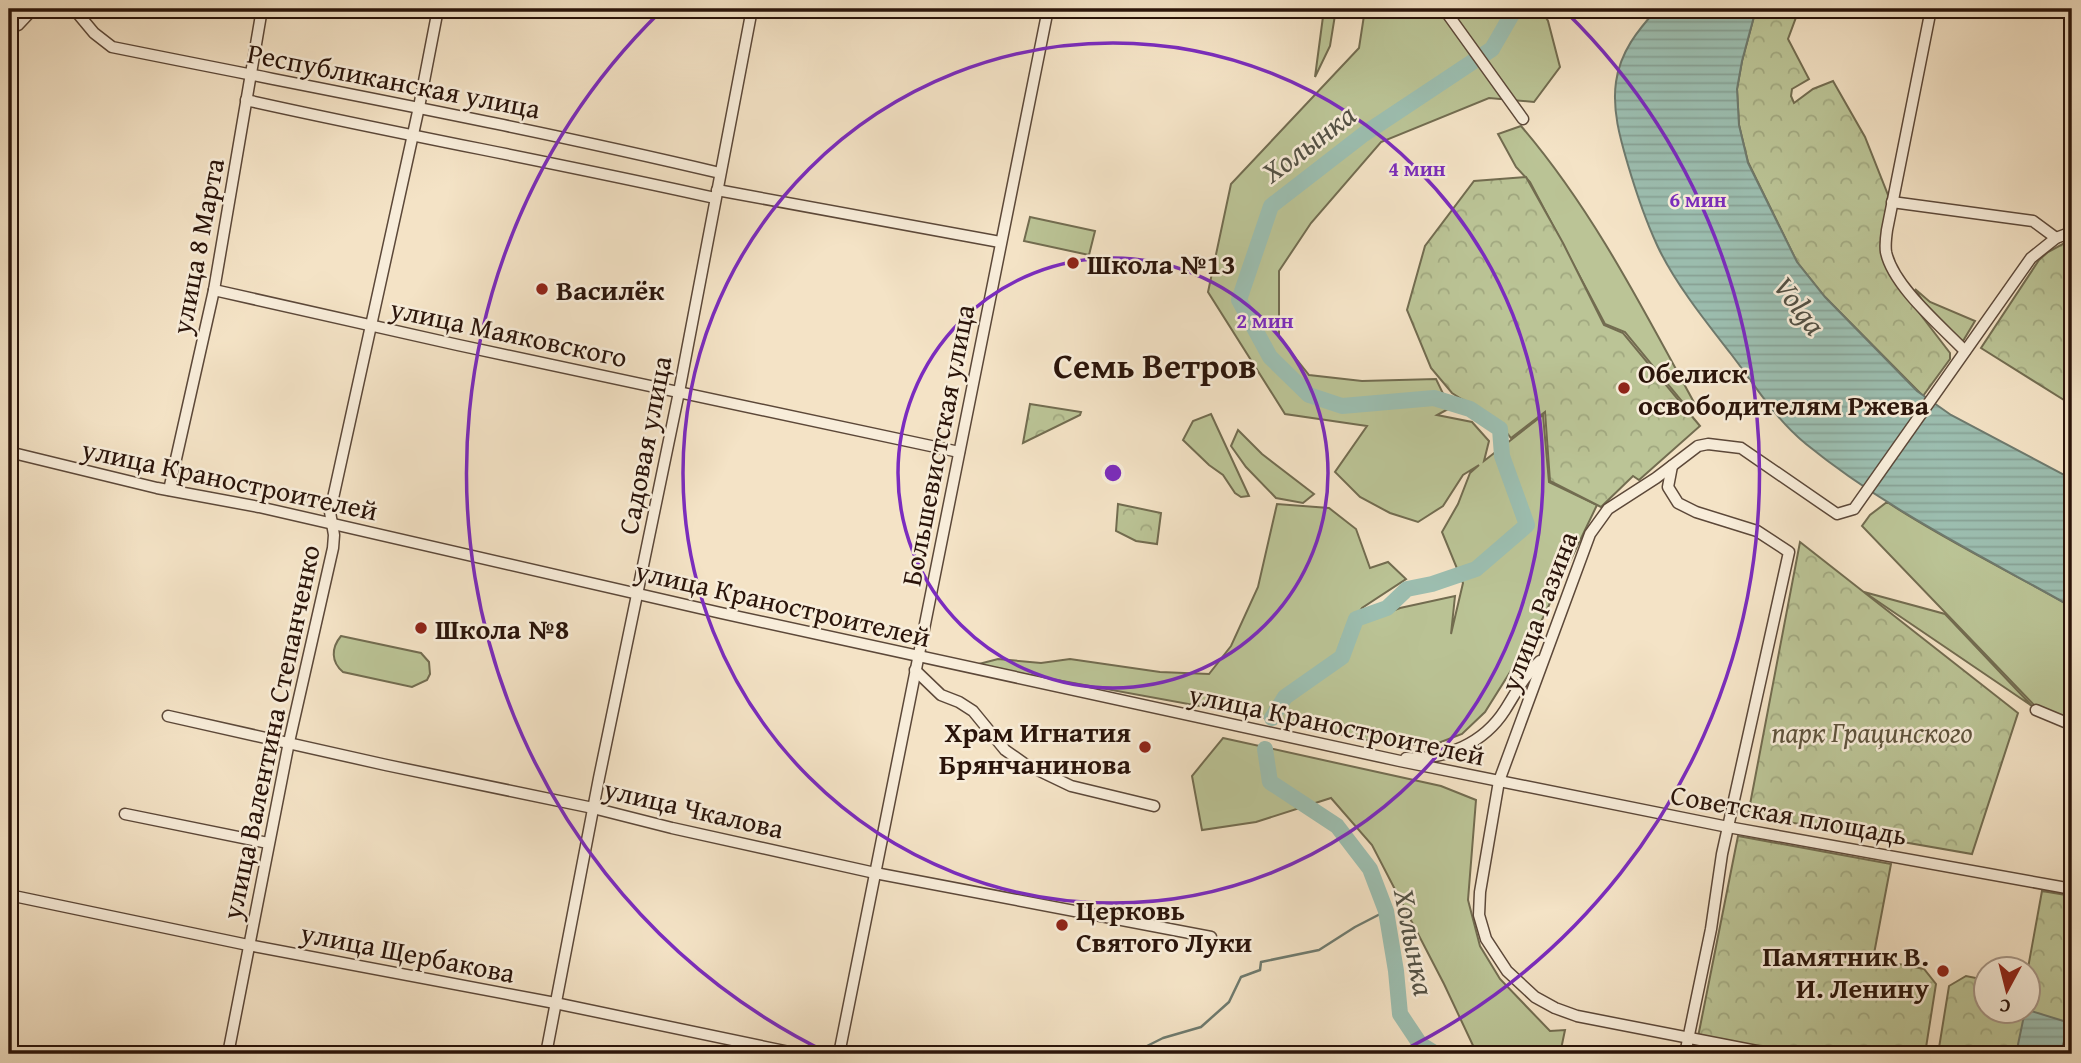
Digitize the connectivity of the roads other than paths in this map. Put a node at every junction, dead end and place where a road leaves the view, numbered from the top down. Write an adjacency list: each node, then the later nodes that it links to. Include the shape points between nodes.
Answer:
1 (33, 9): 9 (street, via 18,25)
2 (74, 9): 10 (street, Республиканская улица, via 112,47)
3 (262, 9): 10 (street, улица 8 Марта)
4 (438, 9): 12 (street, улица Валентина Степанченко)
5 (752, 9): 15 (street, Садовая улица)
6 (1048, 9): 20 (street, Большевистская улица)
7 (1444, 9): 13 (street)
8 (1930, 9): 17 (street)
9 (9, 10)
10 (250, 73): 11 (street, улица 8 Марта); 12 (street, Республиканская улица)
11 (246, 100): 14 (street, Республиканская улица); 21 (street, улица 8 Марта)
12 (419, 107): 14 (street, улица Валентина Степанченко); 15 (street, Республиканская улица)
13 (1523, 119)
14 (411, 136): 16 (street, Республиканская улица); 22 (street, улица Валентина Степанченко)
15 (720, 173): 16 (street, Садовая улица)
16 (716, 194): 20 (street, Республиканская улица); 24 (street, Садовая улица)
17 (1892, 201): 19 (street, via 2033,221); 23 (street, via 1886,251 1914,300)
18 (2072, 232): 19 (street)
19 (2056, 238): 23 (street, via 2031,258)
20 (1000, 242): 26 (street, Большевистская улица)
21 (214, 290): 22 (street, улица Маяковского); 28 (street, улица 8 Марта)
22 (370, 325): 24 (street, улица Маяковского); 29 (street, улица Валентина Степанченко, via 330,512)
23 (1965, 351): 27 (street, улица Разина, via 1854,509 1837,514 1741,448 1698,446)
24 (679, 392): 26 (street, улица Маяковского); 30 (street, Садовая улица)
25 (9, 452): 28 (street, улица Краностроителей)
26 (959, 452): 31 (street, Большевистская улица)
27 (1672, 466): 32 (street, улица Разина, via 1608,509 1590,534); 43 (street, via 1668,487 1678,503 1758,531 1789,552)
28 (169, 490): 29 (street, улица Краностроителей)
29 (332, 525): 30 (street, улица Краностроителей); 37 (street, улица Валентина Степанченко, via 333,548)
30 (638, 593): 31 (street, улица Краностроителей); 41 (street, Садовая улица)
31 (918, 656): 33 (street, Большевистская улица); 38 (street, улица Краностроителей)
32 (1545, 656): 38 (street, via 1480,737 1442,755); 39 (street, улица Разина)
33 (915, 670): 40 (street, via 941,695 973,711 1005,750 1025,764 1071,786); 45 (street, Большевистская улица)
34 (2036, 710): 36 (street)
35 (168, 716): 37 (street, улица Чкалова)
36 (2072, 725)
37 (289, 742): 41 (street, улица Чкалова); 44 (street, улица Валентина Степанченко)
38 (1381, 756): 39 (street, улица Краностроителей)
39 (1499, 781): 43 (street, Советская площадь); 51 (street, улица Разина, via 1479,915 1486,939 1507,971 1535,997 1577,1017)
40 (1154, 806)
41 (593, 808): 45 (street, улица Чкалова); 50 (street, Садовая улица)
42 (125, 814): 44 (street)
43 (1728, 827): 46 (street, Советская площадь); 51 (street)
44 (268, 843): 49 (street, улица Валентина Степанченко)
45 (875, 873): 48 (street, улица Чкалова); 55 (street, Большевистская улица)
46 (2072, 889)
47 (9, 895): 49 (street, улица Щербакова)
48 (1211, 937)
49 (248, 945): 50 (street, улица Щербакова); 52 (street, улица Валентина Степанченко)
50 (555, 1003): 53 (street, Садовая улица); 54 (street, улица Щербакова)
51 (1689, 1038): 56 (street); 57 (street)
52 (228, 1054)
53 (546, 1054)
54 (799, 1054)
55 (839, 1054)
56 (1685, 1054)
57 (1772, 1054)

